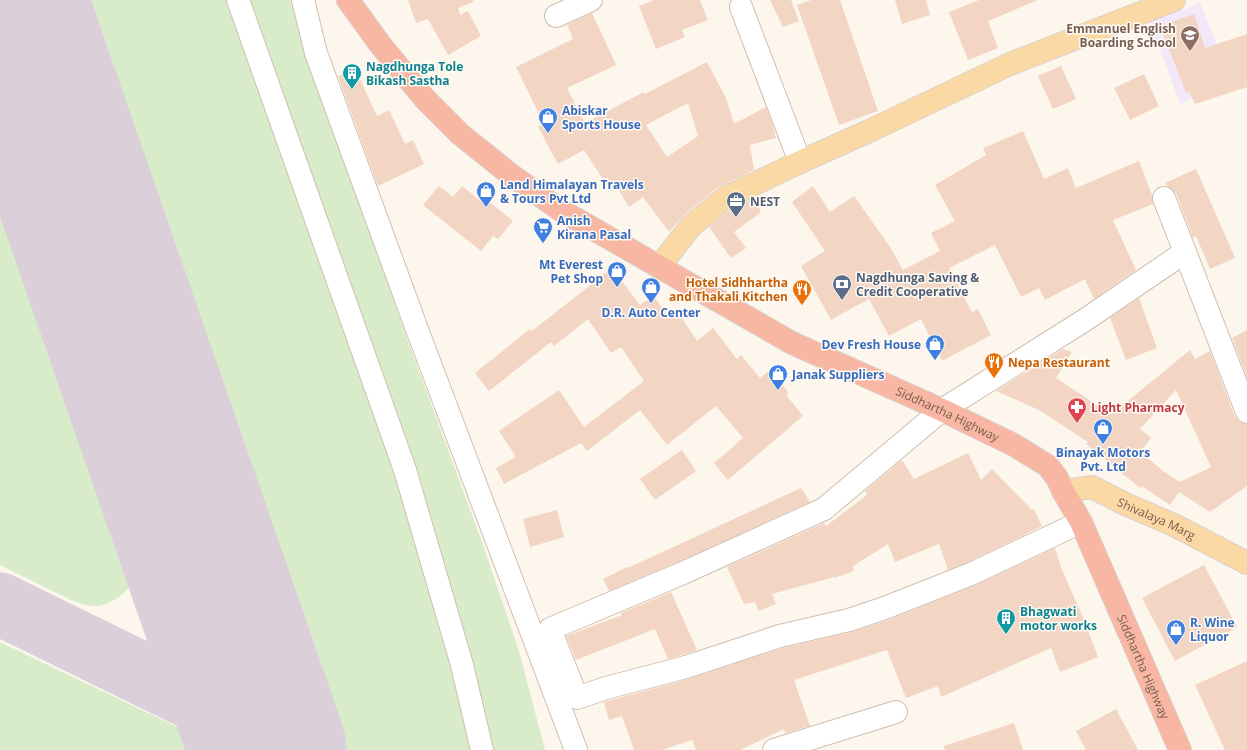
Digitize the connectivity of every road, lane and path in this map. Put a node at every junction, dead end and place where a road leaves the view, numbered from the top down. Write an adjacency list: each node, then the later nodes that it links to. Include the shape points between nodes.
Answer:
1 (238, 0): 18 (street, via 405,470 462,665)
2 (303, 0): 19 (street, via 316,53)
3 (348, 0): 11 (highway, Siddhartha Highway, via 425,100 460,134 562,211)
4 (591, 0): 7 (street)
5 (1174, 0): 8 (main road, via 1010,64)
6 (740, 7): 8 (street)
7 (556, 16)
8 (800, 162): 11 (main road, via 725,198 691,226)
9 (1164, 198): 10 (street)
10 (1185, 252): 12 (street, via 1085,320); 13 (street)
11 (659, 268): 12 (highway, Siddhartha Highway, via 792,343)
12 (942, 410): 14 (highway, Siddhartha Highway, via 1014,445 1048,466); 15 (street, via 824,509 683,573 550,629 577,698 686,667 780,636 849,620 882,609 970,574)
13 (1247, 412)
14 (1063, 491): 15 (highway, Siddhartha Highway); 16 (main road, Shivalaya Marg, via 1092,487)
15 (1081, 522): 21 (highway, Siddhartha Highway)
16 (1247, 563)
17 (896, 712): 20 (street)
18 (482, 750)
19 (576, 750)
20 (774, 750)
21 (1180, 750)

